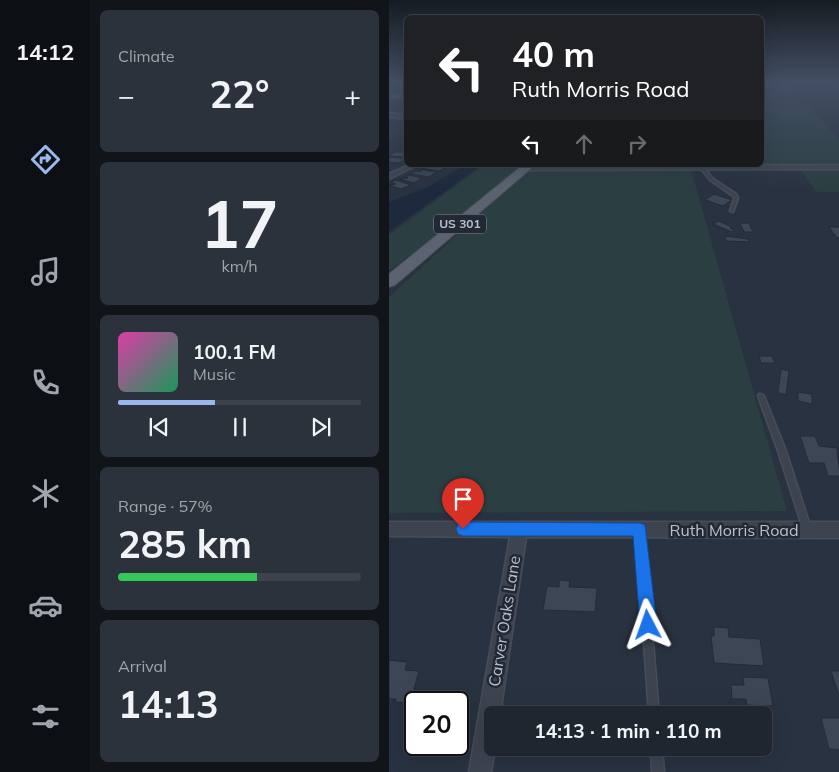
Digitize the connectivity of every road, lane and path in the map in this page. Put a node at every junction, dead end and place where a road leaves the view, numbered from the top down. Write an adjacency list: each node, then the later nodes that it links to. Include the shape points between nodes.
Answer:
1 (389, 131): 2 (path)
2 (389, 138)
3 (410, 167): 7 (street)
4 (528, 167): 9 (main road, US 301)
5 (702, 167): 6 (street); 8 (lane, via 711,179 735,195)
6 (839, 167)
7 (389, 177)
8 (732, 211)
9 (389, 282)
10 (761, 396): 14 (lane)
11 (389, 529): 12 (street, Ruth Morris Road)
12 (519, 529): 13 (street, Ruth Morris Road); 18 (street, Carver Oaks Lane)
13 (640, 529): 14 (street, Ruth Morris Road); 16 (lane)
14 (808, 530): 15 (street, Ruth Morris Road)
15 (839, 530)
16 (654, 706)
17 (657, 756): 19 (lane)
18 (480, 772)
19 (658, 772)

